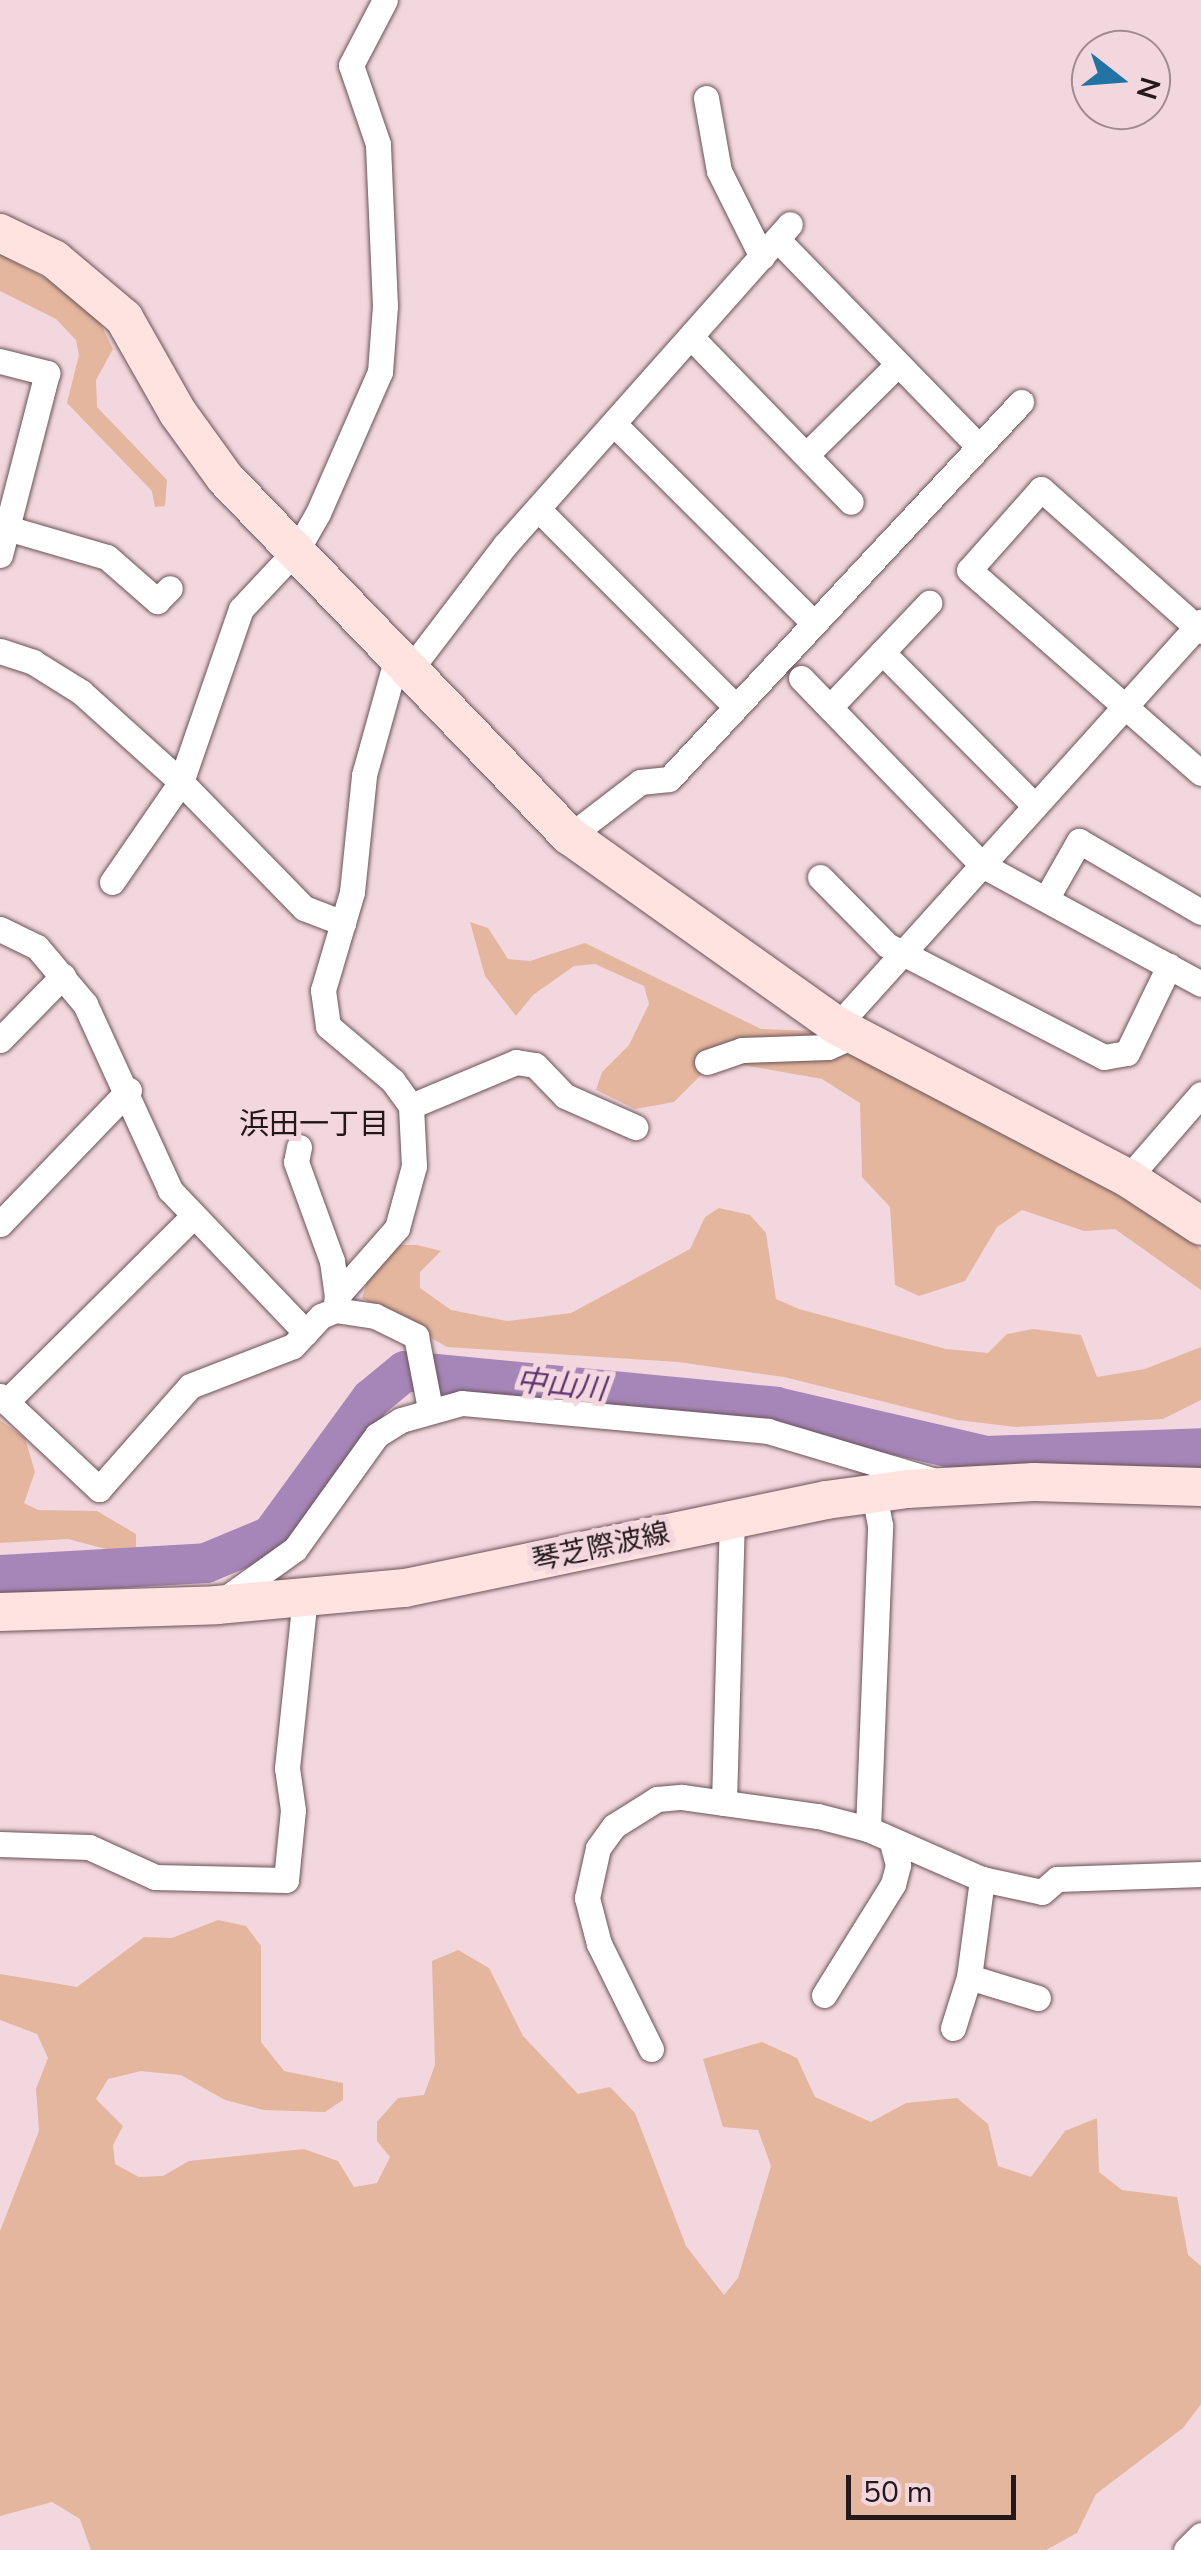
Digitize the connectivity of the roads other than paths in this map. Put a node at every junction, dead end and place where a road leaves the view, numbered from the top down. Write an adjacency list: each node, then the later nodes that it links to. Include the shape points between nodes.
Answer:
1 (385, 0): 15 (street, via 351,65 378,144 386,306 380,372)
2 (706, 98): 4 (street, via 719,171)
3 (0, 233): 15 (street, via 54,259 124,318 206,454)
4 (776, 240): 5 (street); 7 (street)
5 (692, 338): 9 (street); 11 (street)
6 (0, 361): 14 (street, via 47,374)
7 (898, 364): 10 (street); 11 (street)
8 (1022, 402): 10 (street)
9 (615, 424): 13 (street); 19 (street)
10 (978, 446): 19 (street)
11 (810, 452): 12 (street)
12 (851, 502)
13 (538, 508): 23 (street); 25 (street)
14 (7, 528): 16 (street); 17 (street, via 107,557 157,602)
15 (298, 548): 23 (street); 29 (street, via 241,609)
16 (0, 555)
17 (170, 588)
18 (929, 603): 22 (street)
19 (813, 622): 25 (street)
20 (1200, 627): 27 (street); 27 (street, via 1040,488 969,570)
21 (0, 651): 29 (street, via 58,676)
22 (882, 652): 26 (street); 30 (street)
23 (405, 660): 31 (street); 37 (street, via 364,776)
24 (801, 678): 26 (street)
25 (736, 706): 31 (street, via 669,779 640,782)
26 (830, 706): 32 (street)
27 (1124, 708): 28 (street); 30 (street)
28 (1201, 773)
29 (181, 782): 34 (street); 37 (street, via 304,908)
30 (1035, 806): 32 (street)
31 (570, 836): 43 (street)
32 (982, 865): 35 (street); 39 (street)
33 (820, 877): 39 (street, via 887,946)
34 (112, 882)
35 (1046, 899): 36 (street, via 1079,842); 40 (street)
36 (1201, 912)
37 (343, 923): 48 (street, via 325,978 328,1026 394,1081)
38 (0, 929): 41 (street, via 37,946)
39 (904, 951): 40 (street, via 1104,1057 1128,1052); 43 (street)
40 (1169, 966): 42 (street)
41 (63, 976): 44 (street); 46 (street, via 86,1004)
42 (1199, 976)
43 (846, 1030): 45 (street, via 828,1046 742,1050); 51 (street)
44 (0, 1040)
45 (706, 1062)
46 (129, 1090): 52 (street, via 170,1190); 53 (street)
47 (1201, 1094): 51 (street)
48 (411, 1106): 49 (street, via 516,1062 535,1065 565,1096); 55 (street, via 414,1166 404,1210)
49 (635, 1127)
50 (299, 1147): 55 (street, via 296,1162)
51 (1128, 1178): 54 (street)
52 (192, 1218): 56 (street); 58 (street)
53 (0, 1224)
54 (1201, 1226)
55 (336, 1303): 56 (street); 57 (street, via 416,1336)
56 (306, 1333): 58 (street, via 293,1346 190,1386 99,1489)
57 (429, 1398): 59 (street, via 713,1422 815,1441); 64 (street, via 377,1434 296,1549)
58 (3, 1399)
59 (950, 1486): 60 (street, 琴芝際波線); 61 (street, 琴芝際波線)
60 (1201, 1487)
61 (874, 1493): 62 (street, 琴芝際波線); 67 (street, via 880,1525)
62 (732, 1520): 63 (street, 琴芝際波線, via 421,1584); 66 (street)
63 (305, 1598): 64 (street, 琴芝際波線); 68 (street, via 287,1768 293,1810 286,1880 155,1877 89,1846)
64 (217, 1605): 65 (street, 琴芝際波線)
65 (0, 1612)
66 (724, 1803): 67 (street); 76 (street, via 682,1797 633,1812 598,1848 588,1872 592,1922)
67 (868, 1829): 69 (street)
68 (0, 1844)
69 (892, 1844): 71 (street); 73 (street, via 898,1865 893,1884)
70 (1201, 1874): 71 (street, via 1057,1878 1042,1892)
71 (982, 1878): 72 (street)
72 (970, 1977): 74 (street); 75 (street)
73 (824, 1995)
74 (1038, 1998)
75 (953, 2028)
76 (651, 2049)
77 (1201, 2535): 78 (street)
78 (1186, 2550)

